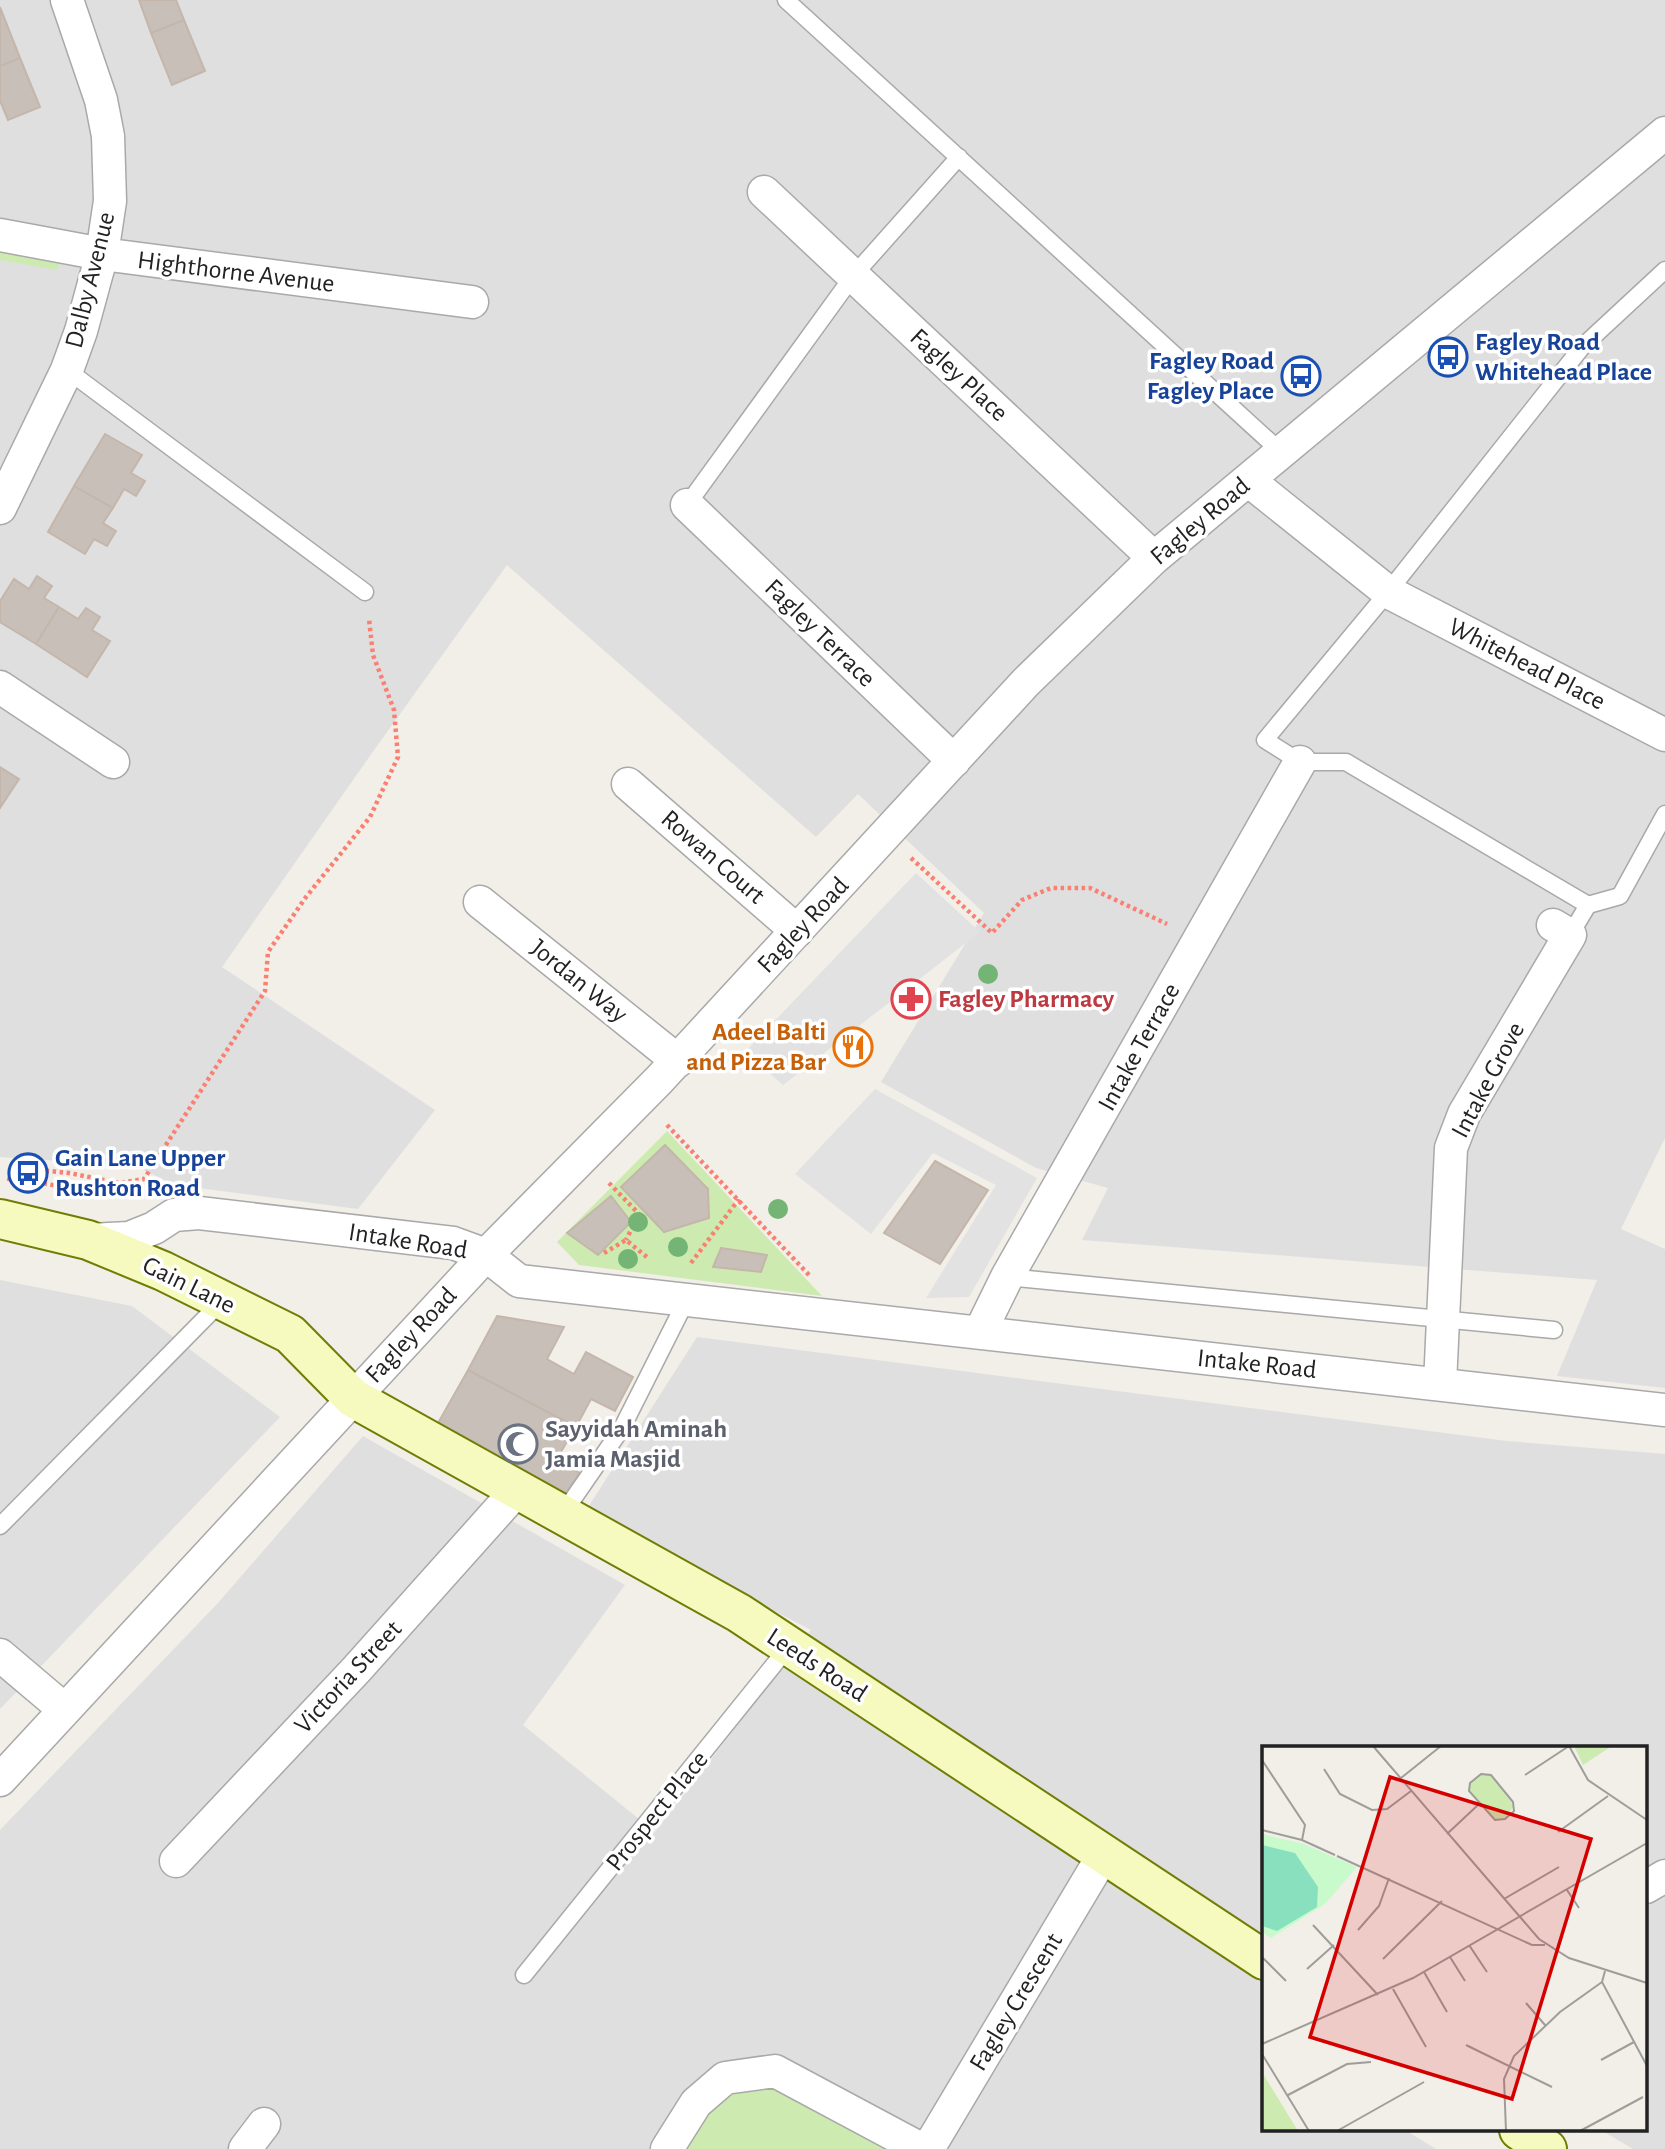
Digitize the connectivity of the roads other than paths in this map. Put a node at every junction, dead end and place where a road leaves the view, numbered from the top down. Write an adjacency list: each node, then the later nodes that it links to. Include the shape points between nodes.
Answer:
1 (67, 0): 7 (street, Dalby Avenue, via 101,100 108,136 110,201)
2 (786, 0): 4 (lane)
3 (1665, 133): 12 (street, Fagley Road)
4 (959, 158): 9 (lane); 12 (lane)
5 (764, 192): 9 (street, Fagley Place)
6 (0, 235): 7 (street, Highthorne Avenue)
7 (102, 254): 10 (street, Highthorne Avenue); 11 (street, Dalby Avenue)
8 (1665, 270): 17 (lane, via 1582,347)
9 (853, 276): 14 (lane); 16 (street, Fagley Place)
10 (472, 302)
11 (67, 370): 15 (street, Dalby Avenue); 18 (lane)
12 (1281, 452): 13 (street, Fagley Road)
13 (1248, 480): 16 (street, Fagley Road); 17 (street, Whitehead Place)
14 (687, 505): 21 (street, Fagley Terrace)
15 (0, 508)
16 (1154, 558): 21 (street, Fagley Road, via 1026,682)
17 (1388, 592): 20 (street, Whitehead Place); 23 (lane, via 1265,740)
18 (365, 593)
19 (0, 687): 22 (street)
20 (1665, 735)
21 (954, 761): 29 (street, Fagley Road)
22 (113, 762)
23 (1300, 762): 27 (lane, via 1346,762); 34 (street, Intake Terrace)
24 (628, 784): 29 (street, Rowan Court)
25 (1665, 814): 27 (lane, via 1620,896)
26 (480, 902): 30 (street, Jordan Way)
27 (1588, 905): 28 (lane)
28 (1562, 930): 37 (street, Intake Grove, via 1464,1114 1451,1148)
29 (797, 931): 30 (street, Fagley Road)
30 (678, 1061): 33 (street, Fagley Road)
31 (1, 1219): 32 (street, Gain Lane)
32 (88, 1240): 33 (street, Intake Road, via 129,1238 174,1215 199,1213 453,1243); 36 (street, Gain Lane)
33 (486, 1255): 35 (street, Intake Road, via 519,1280); 41 (street, Fagley Road)
34 (1007, 1276): 37 (lane); 39 (street, Intake Terrace)
35 (686, 1286): 39 (street, Intake Road, via 849,1318); 44 (lane, via 622,1428)
36 (222, 1301): 41 (street, Gain Lane, via 290,1334); 45 (lane)
37 (1442, 1319): 38 (lane); 40 (street, Intake Grove)
38 (1554, 1330)
39 (980, 1332): 40 (street, Intake Road)
40 (1440, 1384): 42 (street, Intake Road)
41 (353, 1398): 43 (street, Leeds Road); 48 (street, Fagley Road)
42 (1665, 1410)
43 (517, 1490): 44 (street, Leeds Road); 51 (street, Victoria Street)
44 (562, 1515): 46 (street, Leeds Road, via 739,1613)
45 (0, 1526)
46 (789, 1646): 50 (street, Leeds Road); 55 (lane, Prospect Place)
47 (0, 1656): 48 (street)
48 (65, 1710): 49 (street, Fagley Road)
49 (0, 1780)
50 (1104, 1854): 54 (street, Leeds Road); 61 (street, Fagley Crescent)
51 (176, 1861)
52 (1665, 1877): 53 (street)
53 (1648, 1886)
54 (1262, 1959)
55 (524, 1975)
56 (264, 2124): 58 (street)
57 (1522, 2132): 62 (street)
58 (245, 2149)
59 (667, 2149): 60 (street, via 696,2103 724,2078 775,2071)
60 (921, 2149)
61 (928, 2149)
62 (1548, 2149)

